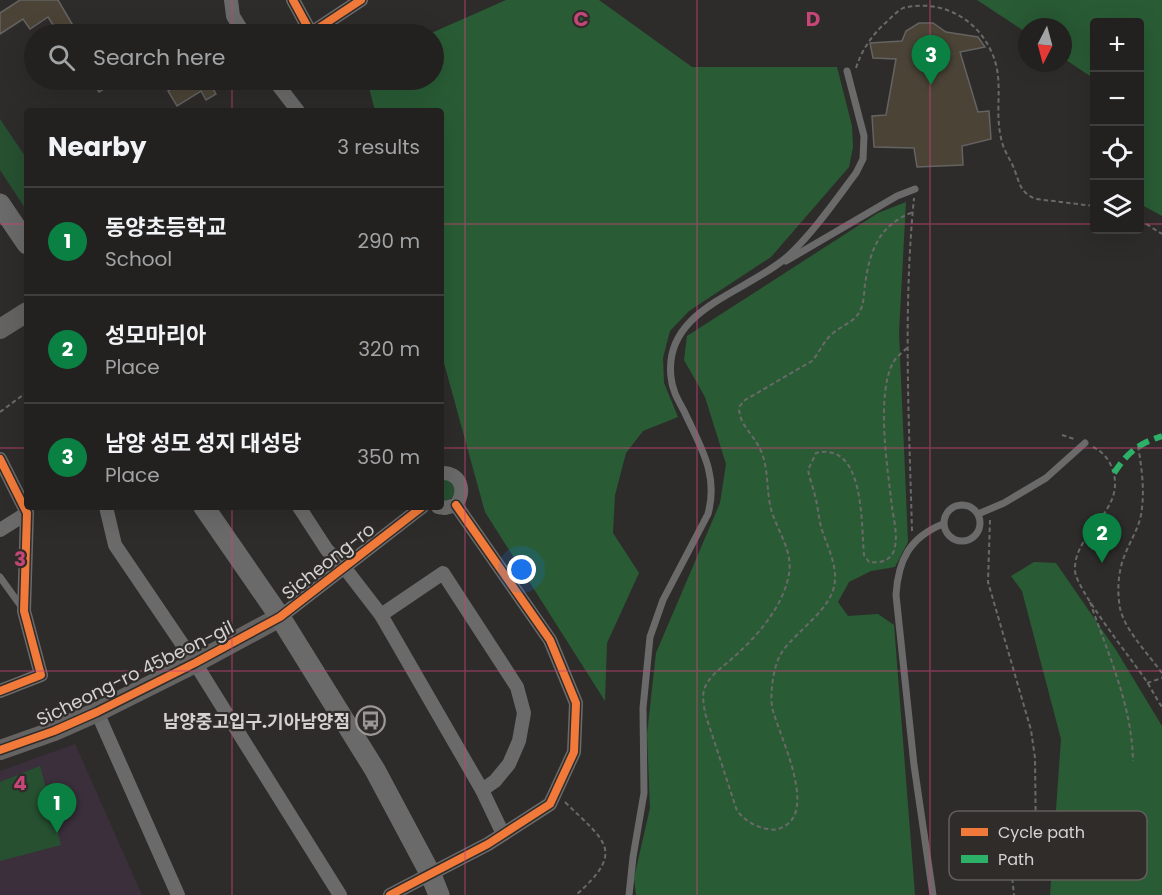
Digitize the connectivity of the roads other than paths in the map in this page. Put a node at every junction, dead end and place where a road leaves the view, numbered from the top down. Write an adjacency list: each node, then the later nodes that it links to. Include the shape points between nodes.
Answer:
1 (231, 0): 4 (street)
2 (293, 0): 5 (street)
3 (361, 0): 6 (street)
4 (238, 24)
5 (306, 24)
6 (325, 24)
7 (847, 70): 13 (lane, via 864,136 863,159 802,241)
8 (282, 90): 9 (street)
9 (296, 108)
10 (915, 189): 13 (lane)
11 (0, 204): 12 (main road)
12 (24, 240)
13 (771, 270): 47 (lane, via 694,317 678,338 672,354 672,386 707,460 712,501 663,600 650,637 643,708 644,793)
14 (24, 314): 15 (street)
15 (0, 329)
16 (1085, 443): 28 (lane, via 1046,478)
17 (0, 459): 20 (street)
18 (444, 473): 19 (street, via 460,482 462,494)
19 (456, 505): 21 (street); 41 (street, via 550,640 576,703 574,752 550,804)
20 (24, 507)
21 (444, 508)
22 (26, 510): 27 (street)
23 (107, 510): 36 (street, Sicheong-ro 45beon-gil, via 115,545)
24 (206, 510): 35 (main road, Sicheong-ro)
25 (300, 510): 31 (street, via 327,550)
26 (418, 510): 31 (street, Sicheong-ro)
27 (27, 513): 30 (street); 33 (street)
28 (978, 514): 29 (lane, via 969,506 957,505 947,512); 29 (lane, via 978,532 963,541 947,535)
29 (943, 524): 48 (lane, via 912,543 900,568 896,612)
30 (0, 530)
31 (345, 567): 34 (street); 35 (street, Sicheong-ro)
32 (0, 577): 33 (lane)
33 (24, 611): 37 (street, via 41,675)
34 (381, 615): 40 (street); 40 (street, via 442,573 517,687 524,713 519,741 508,764)
35 (280, 617): 36 (street, Sicheong-ro 45beon-gil); 42 (main road, Sicheong-ro, via 375,770)
36 (195, 663): 38 (street, Sicheong-ro 45beon-gil); 44 (street, Sicheong-ro 45beon-gil)
37 (0, 691)
38 (97, 712): 39 (street, Sicheong-ro 45beon-gil); 43 (street)
39 (0, 750)
40 (482, 790): 41 (street)
41 (503, 834): 42 (street)
42 (431, 875): 45 (street); 46 (main road, Sicheong-ro)
43 (178, 895)
44 (340, 895)
45 (390, 895)
46 (439, 895)
47 (629, 895)
48 (933, 895)

